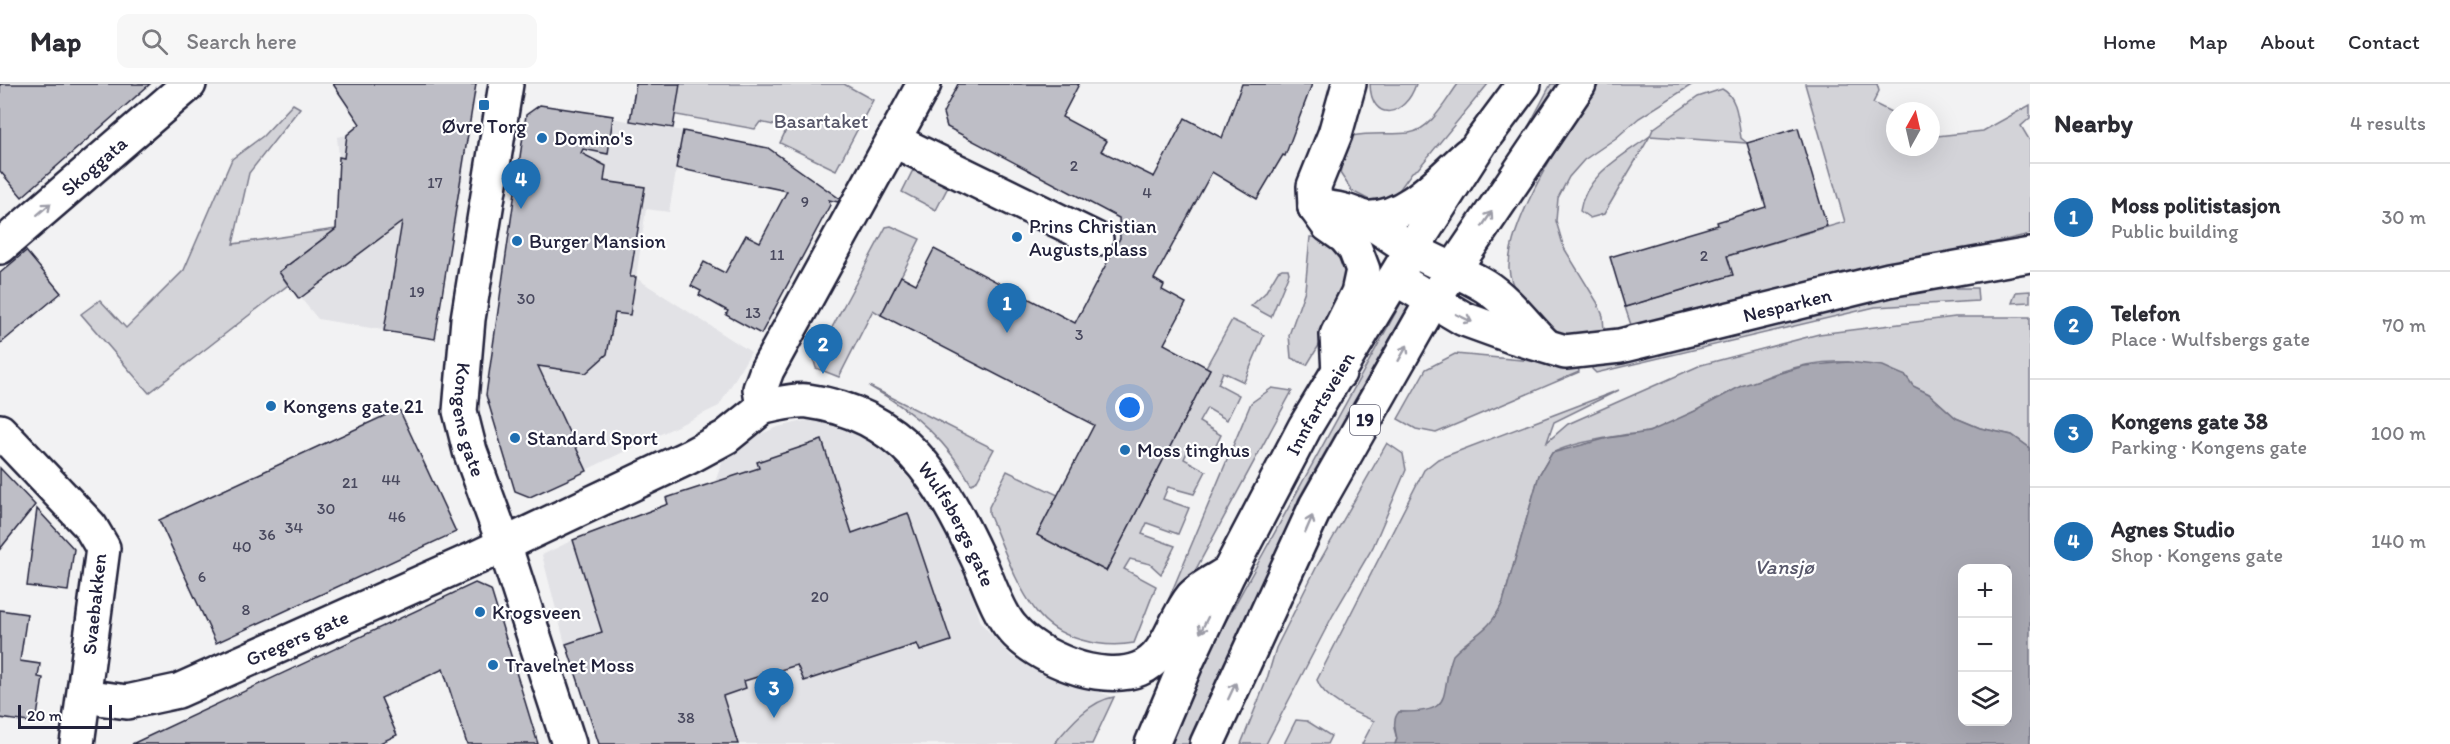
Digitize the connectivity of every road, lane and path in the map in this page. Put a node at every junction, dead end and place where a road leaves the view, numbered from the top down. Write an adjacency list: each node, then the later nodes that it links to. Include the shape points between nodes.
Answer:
1 (189, 84): 12 (main road, Skoggata, one-way to 1)
2 (507, 84): 22 (main road, Kongens gate, via 468,319 460,411 470,451)
3 (924, 84): 7 (main road)
4 (1349, 84): 9 (main road)
5 (1524, 84): 8 (main road, Innfartsveien / 19)
6 (1579, 84): 15 (main road, 19, one-way to 6)
7 (893, 140): 11 (main road); 20 (main road, via 767,370 760,389)
8 (1480, 143): 10 (main road, via 1407,207 1394,214); 13 (main road, Innfartsveien / 19)
9 (1314, 196): 10 (main road); 19 (main road, via 1328,225 1355,249 1363,270 1358,292 1337,335)
10 (1365, 218): 13 (main road)
11 (1096, 239)
12 (0, 247)
13 (1412, 249): 15 (main road); 16 (main road, Innfartsveien / 19)
14 (2030, 255): 18 (main road, Nesparken, via 1889,280 1620,346 1565,352)
15 (1454, 268): 17 (main road, 19); 18 (main road, via 1501,299)
16 (1395, 278): 17 (main road, Nesparken); 19 (main road, Innfartsveien / 19)
17 (1433, 300): 18 (main road, Nesparken, one-way to 18, via 1464,319); 28 (main road, 19, one-way to 17, via 1316,506)
18 (1546, 346)
19 (1339, 373): 23 (main road, Innfartsveien / 19, via 1305,427)
20 (763, 407): 22 (main road, Wulfsbergs gate, via 726,437 690,457); 23 (main road, Wulfsbergs gate, via 806,400 854,413 892,434 917,455 936,480 1010,626 1030,646 1088,672 1130,672 1146,665 1160,652 1192,596)
21 (0, 431): 24 (main road, Svaebakken, via 90,526 103,548)
22 (504, 544): 24 (main road, Gregers gate, via 177,691 127,702); 26 (main road, Kongens gate)
23 (1229, 572): 27 (main road, Innfartsveien / 19, one-way to 27)
24 (84, 696): 25 (main road, Svaebakken)
25 (77, 744)
26 (569, 744)
27 (1152, 744)
28 (1207, 744)

